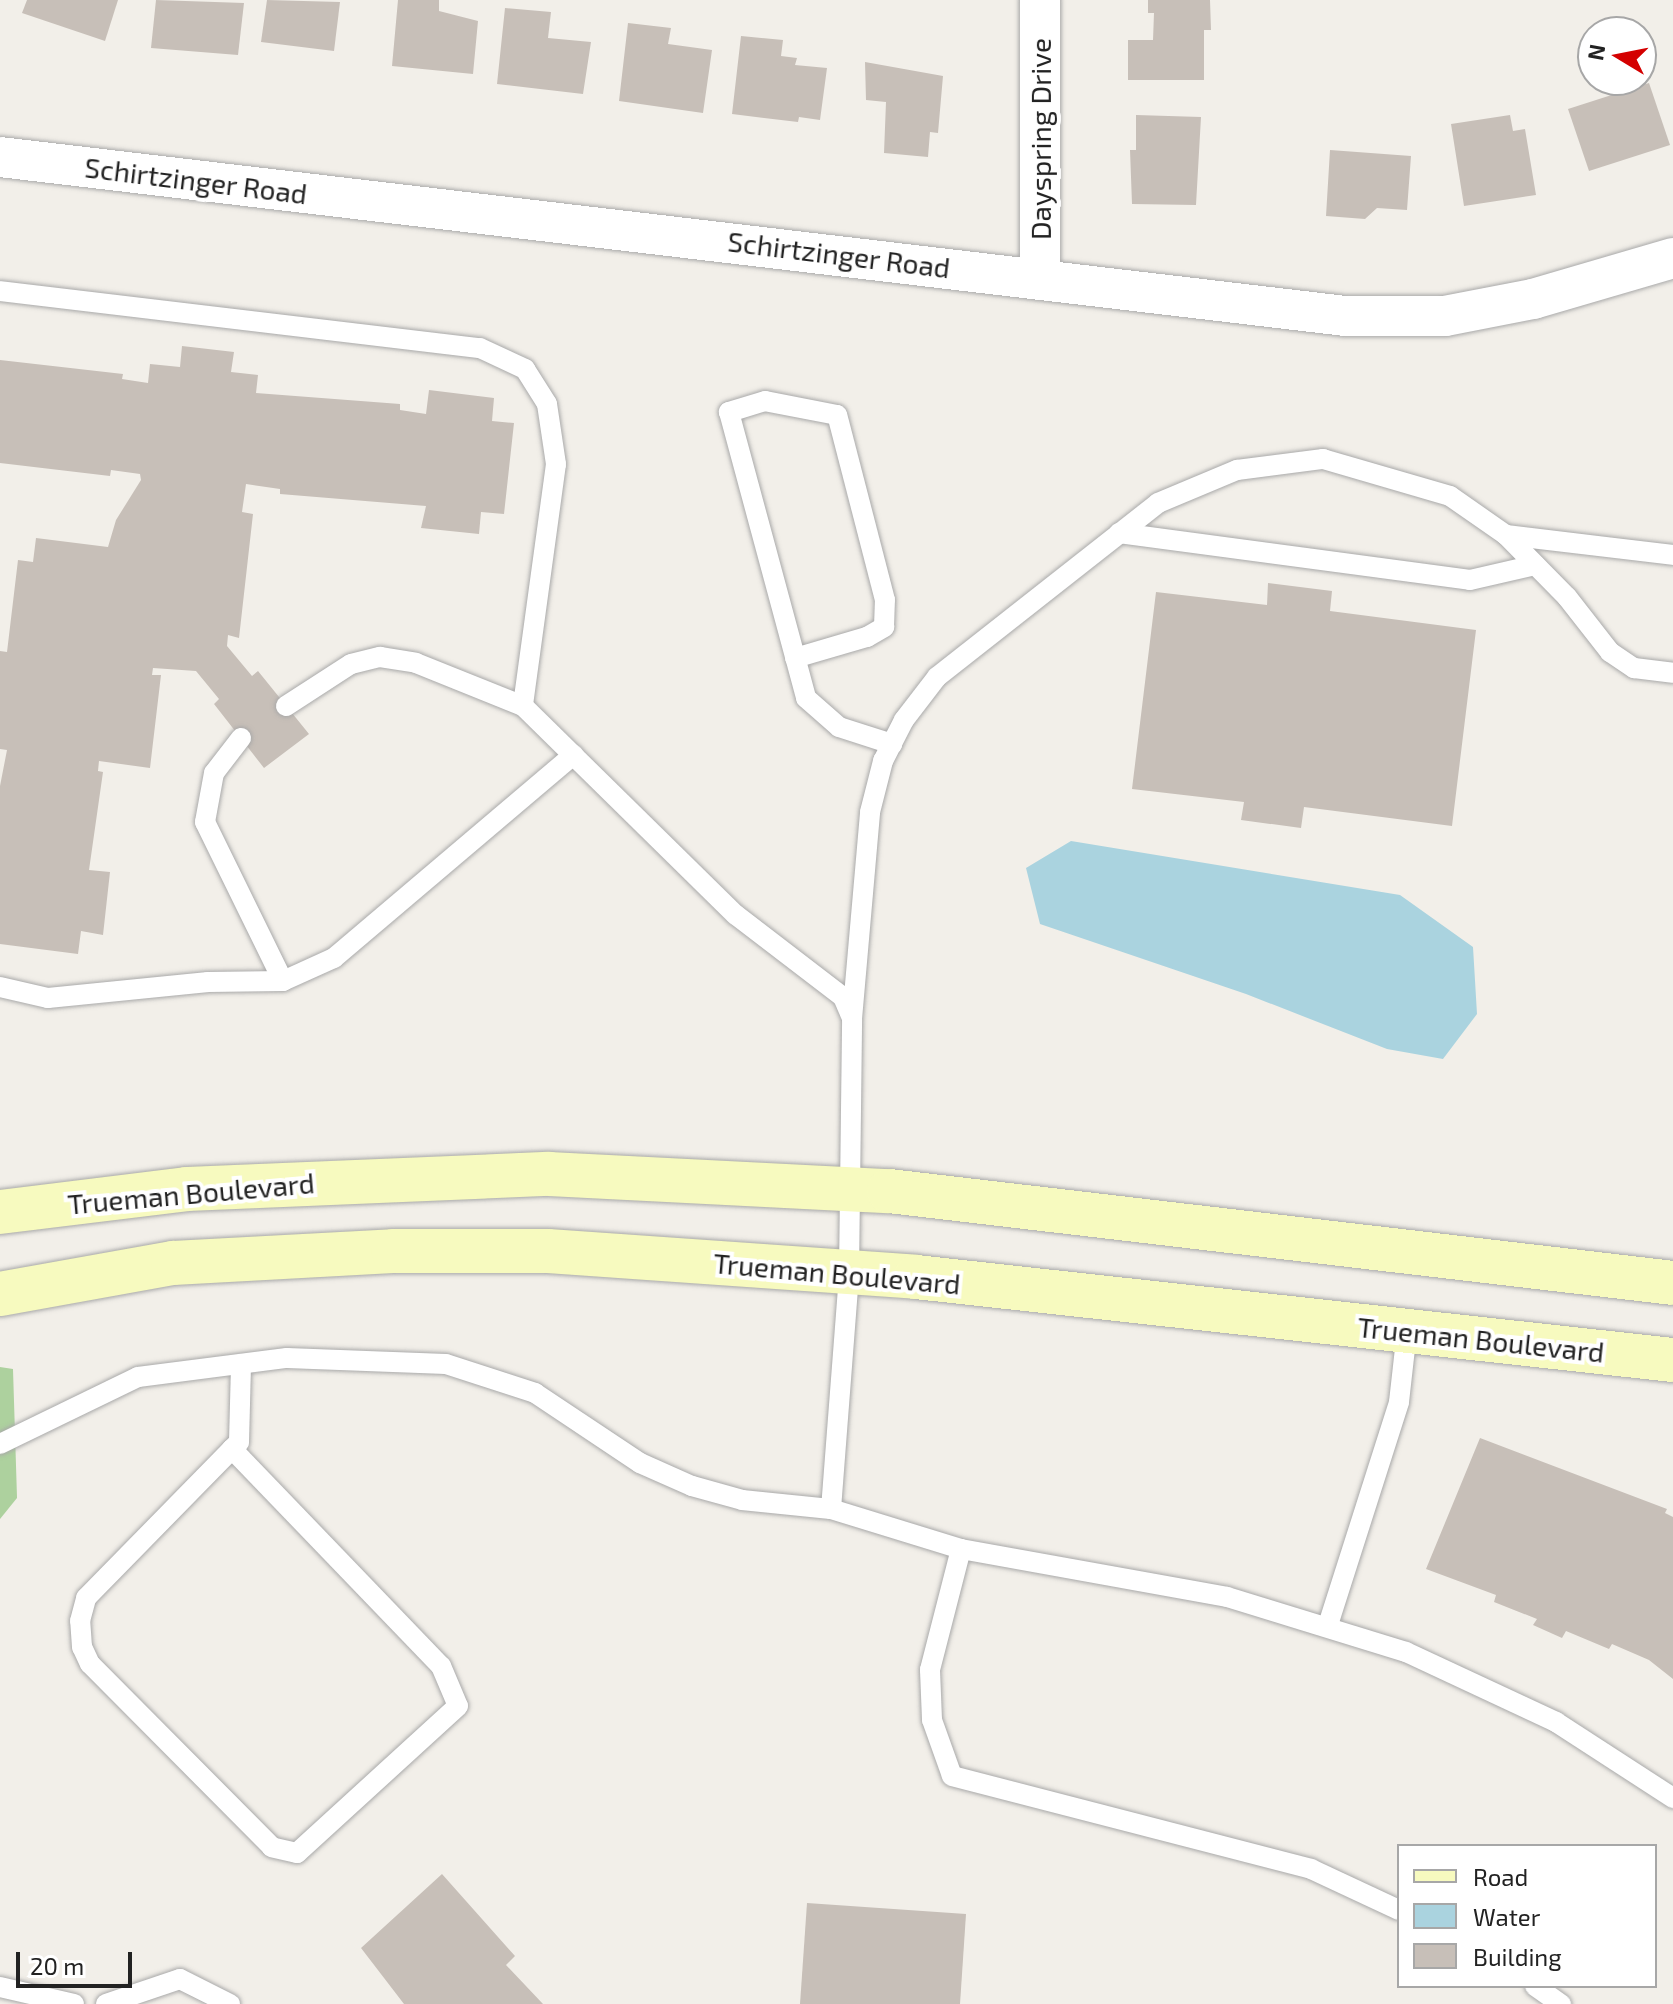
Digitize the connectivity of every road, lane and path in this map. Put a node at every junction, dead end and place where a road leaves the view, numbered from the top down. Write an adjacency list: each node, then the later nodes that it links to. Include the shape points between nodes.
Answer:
1 (1040, 0): 4 (street, Dayspring Drive)
2 (0, 157): 4 (street, Schirtzinger Road)
3 (1673, 258): 4 (street, Schirtzinger Road, via 1533,299 1445,316 1396,319 1247,306)
4 (1040, 278)
5 (0, 291): 13 (lane, via 480,348 525,369 547,404 556,464)
6 (1119, 533): 7 (lane, via 1158,503 1237,470 1323,459 1450,496); 9 (lane, via 1470,580); 15 (lane, via 937,677)
7 (1506, 535): 8 (lane); 9 (lane)
8 (1673, 555)
9 (1535, 565): 11 (lane, via 1610,652 1634,668)
10 (795, 658): 10 (lane, via 729,412 765,401 837,415 885,600 884,627); 15 (lane, via 806,698 839,727)
11 (1673, 673)
12 (286, 706): 13 (lane, via 351,664 380,657 416,663)
13 (523, 706): 16 (lane)
14 (241, 738): 17 (lane, via 214,773 205,822)
15 (892, 744): 19 (lane, via 870,812)
16 (573, 755): 17 (lane, via 334,958); 19 (lane, via 736,915 834,988)
17 (283, 981): 18 (lane, via 208,982 48,998)
18 (0, 987)
19 (852, 1019): 20 (lane)
20 (851, 1189): 21 (main road, Trueman Boulevard, via 519,1175 187,1189); 22 (lane); 23 (main road, Trueman Boulevard)
21 (0, 1212)
22 (849, 1273): 24 (main road, Trueman Boulevard, via 548,1251 393,1251 173,1263); 25 (main road, Trueman Boulevard); 30 (lane)
23 (1673, 1283)
24 (0, 1294)
25 (1407, 1331): 26 (main road, Trueman Boulevard); 32 (lane, via 1399,1402)
26 (1673, 1360)
27 (241, 1364): 28 (lane, via 138,1377); 29 (lane, via 239,1442); 30 (lane, via 287,1358 446,1364 535,1393 640,1463 692,1486 742,1500)
28 (0, 1444)
29 (232, 1449): 29 (lane, via 86,1598 80,1621 82,1647 90,1664 272,1847 297,1853 458,1706 441,1666)
30 (831, 1509): 31 (lane)
31 (961, 1549): 32 (lane, via 1213,1594); 34 (lane, via 930,1670 932,1720 952,1776 1311,1869)
32 (1328, 1625): 33 (lane, via 1406,1652 1556,1722)
33 (1673, 1798)
34 (1397, 1909)
35 (0, 1987): 37 (lane)
36 (1538, 1988): 40 (lane)
37 (74, 2004)
38 (106, 2004): 39 (lane, via 180,1979)
39 (230, 2004)
40 (1561, 2004)

